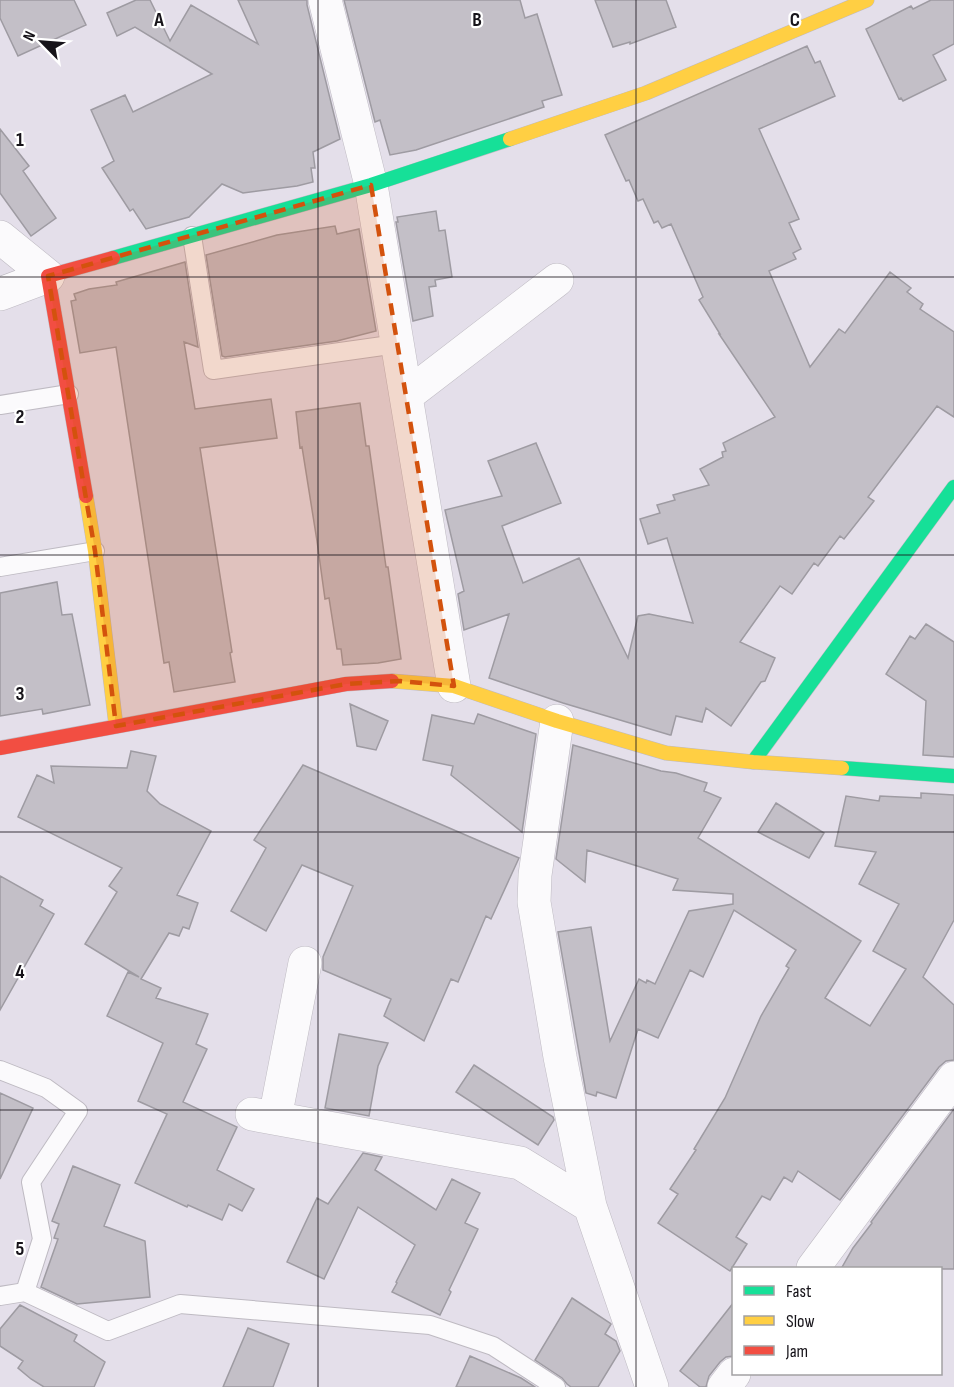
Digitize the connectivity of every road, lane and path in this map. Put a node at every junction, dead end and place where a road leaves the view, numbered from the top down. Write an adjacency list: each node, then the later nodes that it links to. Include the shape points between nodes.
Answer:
1 (325, 0): 3 (street)
2 (867, 0): 3 (street, via 646,93)
3 (371, 185): 4 (street); 9 (street)
4 (192, 236): 6 (street); 9 (lane, via 213,370)
5 (0, 237): 6 (street)
6 (48, 276): 8 (street); 10 (street)
7 (557, 280): 11 (street)
8 (0, 294)
9 (397, 345): 11 (street)
10 (69, 394): 12 (lane); 14 (street)
11 (406, 396): 16 (street)
12 (0, 405)
13 (954, 488): 20 (street)
14 (95, 551): 15 (lane); 18 (street)
15 (0, 567)
16 (454, 686): 17 (street); 18 (street, via 400,681 346,684)
17 (557, 721): 20 (street, via 666,753); 25 (street, via 534,902)
18 (116, 726): 19 (street)
19 (0, 748)
20 (753, 762): 21 (street)
21 (954, 777)
22 (306, 963): 25 (street, via 264,1116 520,1163)
23 (0, 1070): 27 (lane, via 46,1089 78,1112 31,1182 42,1239)
24 (954, 1078): 26 (street)
25 (590, 1206): 31 (street)
26 (814, 1267)
27 (25, 1292): 28 (lane); 30 (lane, via 108,1331 180,1304 430,1325 493,1346)
28 (0, 1296)
29 (733, 1375): 32 (street)
30 (556, 1387)
31 (652, 1387)
32 (724, 1387)

